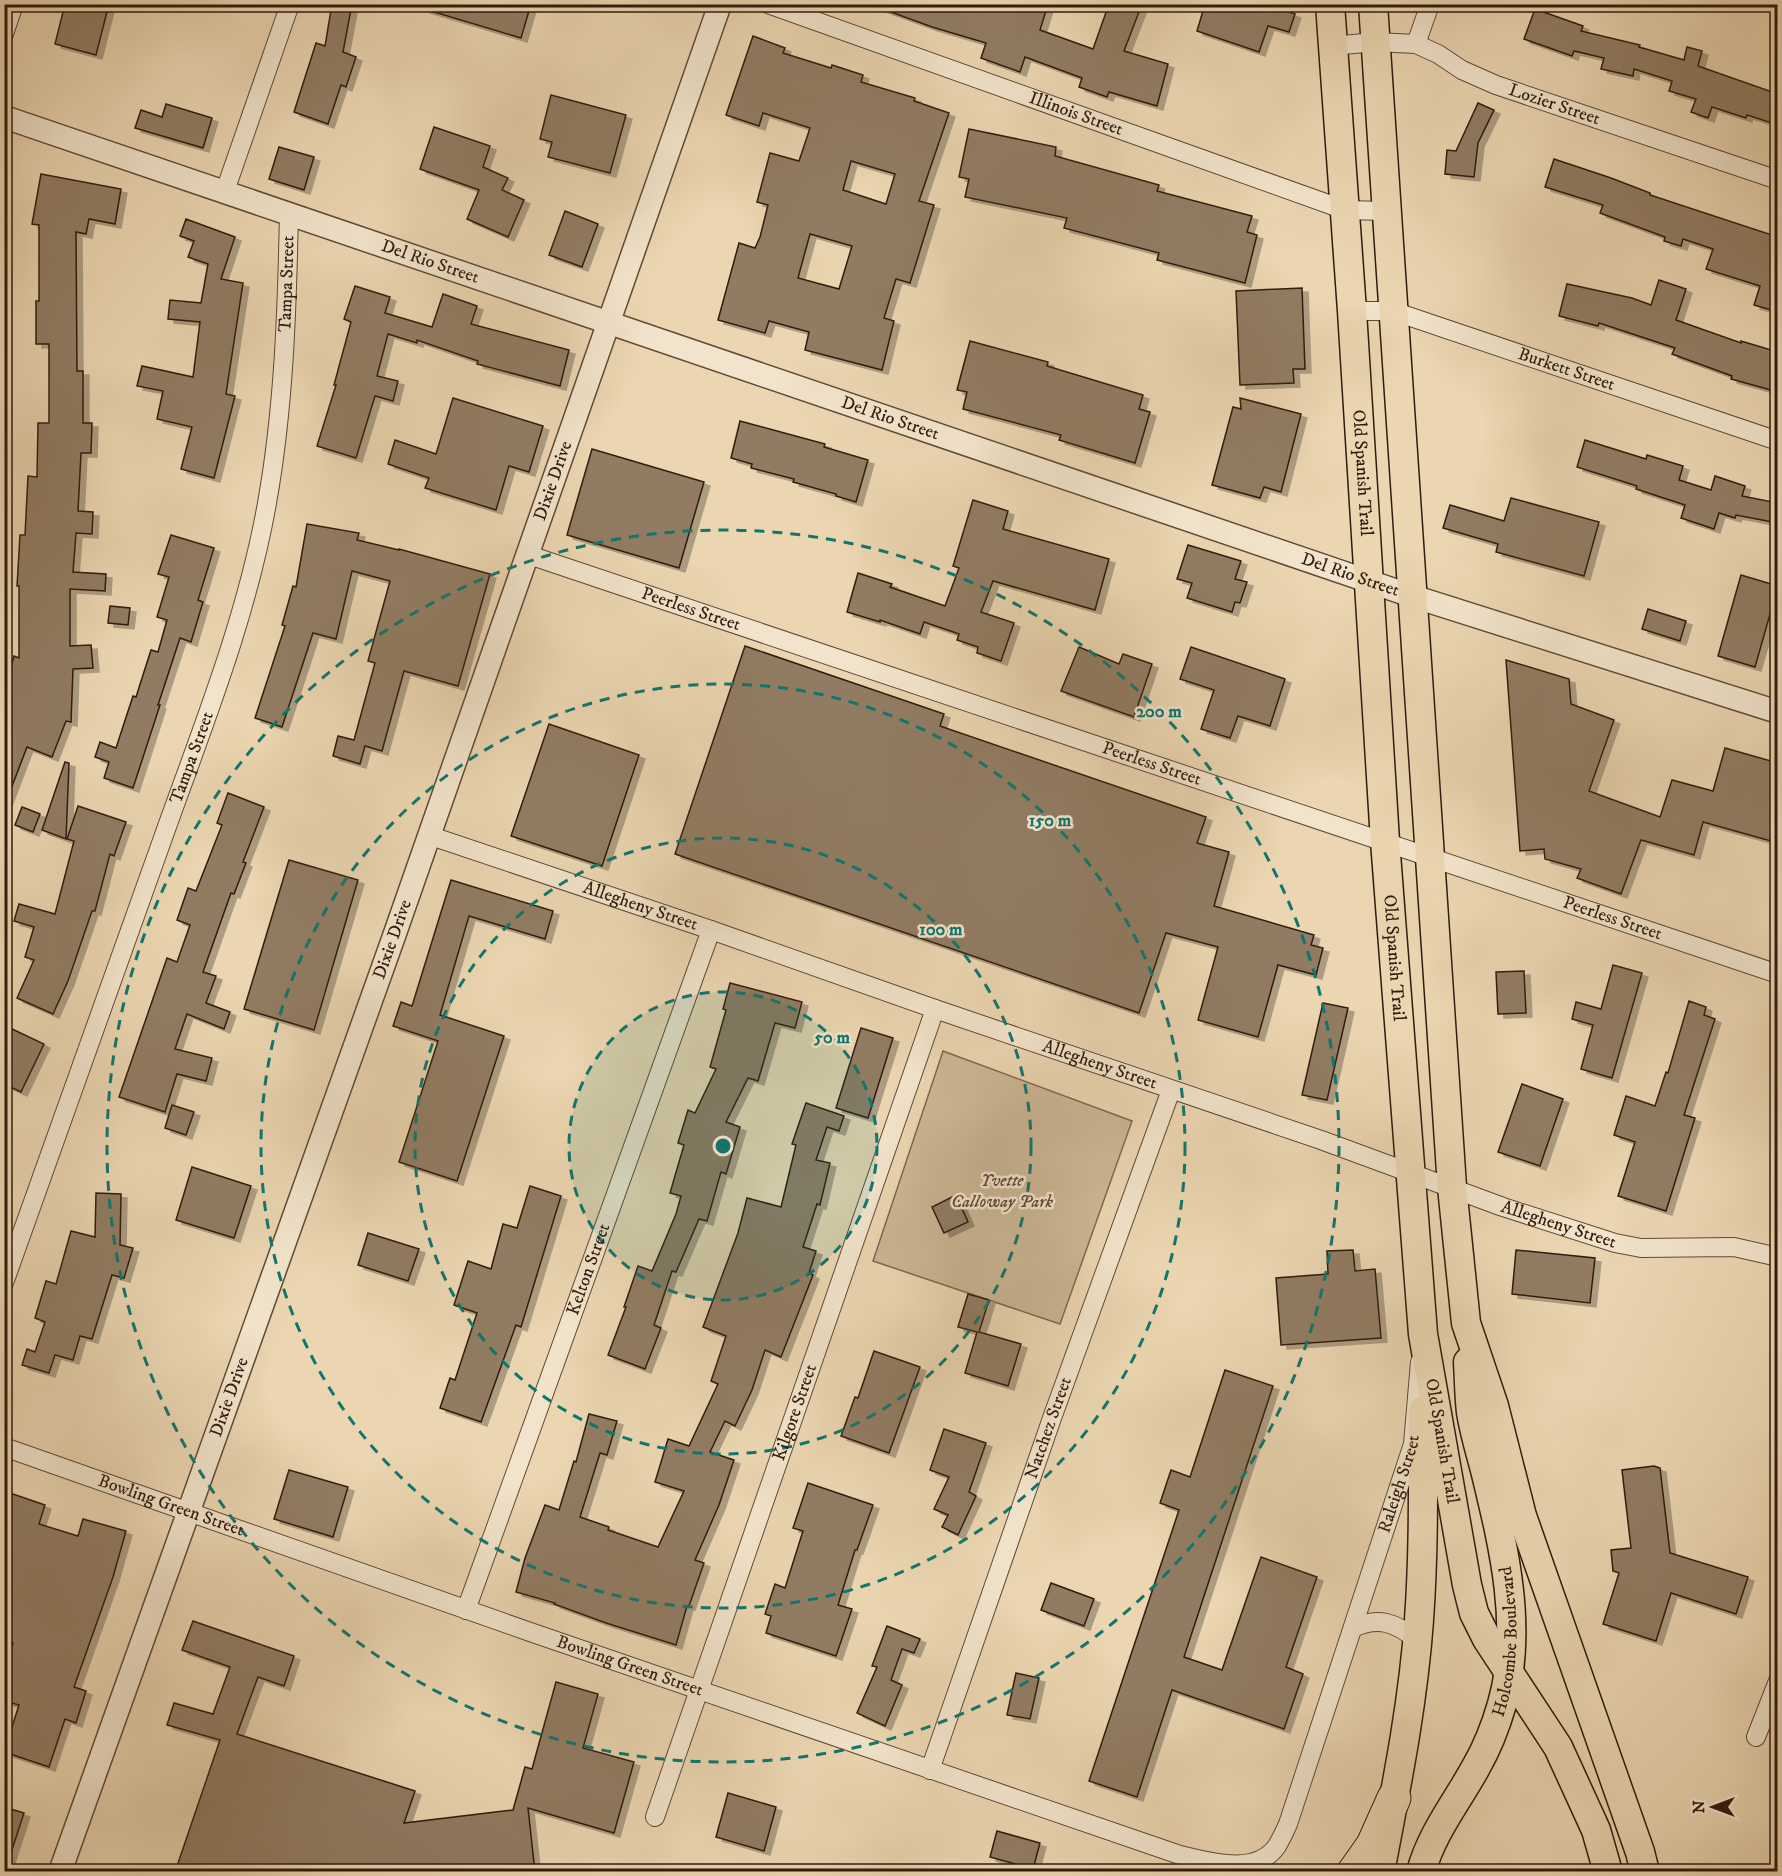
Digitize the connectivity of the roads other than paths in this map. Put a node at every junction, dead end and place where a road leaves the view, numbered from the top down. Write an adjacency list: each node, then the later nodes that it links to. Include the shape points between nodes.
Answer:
1 (14, 4): 8 (street)
2 (290, 4): 14 (street)
3 (720, 4): 20 (street, Dixie Drive)
4 (768, 4): 15 (street, Illinois Street)
5 (1330, 4): 11 (main road, Old Spanish Trail)
6 (1372, 4): 9 (main road)
7 (1430, 4): 10 (street)
8 (4, 34)
9 (1376, 42): 10 (street, Lozier Street); 11 (street, Lozier Street); 16 (main road)
10 (1416, 44): 13 (street, Lozier Street, via 1496,85)
11 (1332, 46): 15 (main road, Old Spanish Trail)
12 (4, 117): 14 (street, Del Rio Street)
13 (1778, 180)
14 (225, 191): 17 (street, Del Rio Street)
15 (1345, 210): 16 (street, Illinois Street); 18 (main road, Old Spanish Trail)
16 (1386, 211): 19 (main road)
17 (289, 213): 20 (street, Del Rio Street); 36 (street, Tampa Street, via 286,326 277,435 254,564 217,687)
18 (1352, 311): 19 (street, Burkett Street); 23 (main road, Old Spanish Trail)
19 (1392, 311): 21 (street, Burkett Street); 24 (main road)
20 (608, 321): 22 (street, Dixie Drive); 23 (street, Del Rio Street)
21 (1778, 441)
22 (526, 554): 26 (street, Dixie Drive); 27 (street, Peerless Street)
23 (1369, 581): 24 (street, Del Rio Street); 27 (main road, Old Spanish Trail)
24 (1412, 596): 25 (street, Del Rio Street); 28 (main road)
25 (1778, 712)
26 (428, 835): 29 (street, Allegheny Street); 40 (street, Dixie Drive)
27 (1385, 841): 28 (street, Peerless Street); 33 (main road, Old Spanish Trail)
28 (1430, 857): 30 (street, Peerless Street); 34 (main road)
29 (711, 930): 31 (street, Allegheny Street); 41 (street, Kelton Street)
30 (1778, 974)
31 (934, 1009): 32 (street, Allegheny Street); 46 (street, Kilgore Street)
32 (1171, 1090): 33 (street, Allegheny Street); 48 (street, Natchez Street)
33 (1411, 1172): 34 (street, Allegheny Street); 38 (main road, Old Spanish Trail)
34 (1452, 1187): 35 (street, Allegheny Street, via 1615,1243 1641,1248 1734,1247); 37 (main road)
35 (1778, 1257)
36 (4, 1283)
37 (1466, 1323): 44 (main road, Holcombe Boulevard, via 1471,1412 1494,1506 1510,1600 1513,1634); 57 (main road, via 1494,1406 1522,1516)
38 (1423, 1334): 42 (street, Raleigh Street, via 1413,1444); 43 (main road, via 1423,1526); 44 (main road, Old Spanish Trail, via 1474,1613)
39 (4, 1448): 40 (street, Bowling Green Street)
40 (188, 1510): 41 (street, Bowling Green Street); 52 (street, Dixie Drive)
41 (466, 1610): 46 (street, Bowling Green Street)
42 (1353, 1628): 43 (street, via 1366,1622 1385,1623 1401,1627); 51 (street, Raleigh Street, via 1288,1824 1276,1847)
43 (1417, 1640): 49 (main road, via 1407,1730)
44 (1509, 1673): 55 (main road, Holcombe Boulevard, via 1490,1738 1427,1850); 56 (main road, Old Spanish Trail, via 1558,1747 1596,1830)
45 (1778, 1681): 47 (street)
46 (699, 1689): 48 (street, Bowling Green Street); 50 (street, Kilgore Street)
47 (1756, 1737)
48 (930, 1770): 51 (street, Bowling Green Street, via 1180,1855 1240,1866)
49 (1394, 1798): 53 (highway, via 1373,1845); 54 (main road)
50 (655, 1817)
51 (1259, 1862)
52 (60, 1872)
53 (1354, 1872)
54 (1380, 1872)
55 (1421, 1872)
56 (1608, 1872)
57 (1645, 1872)

